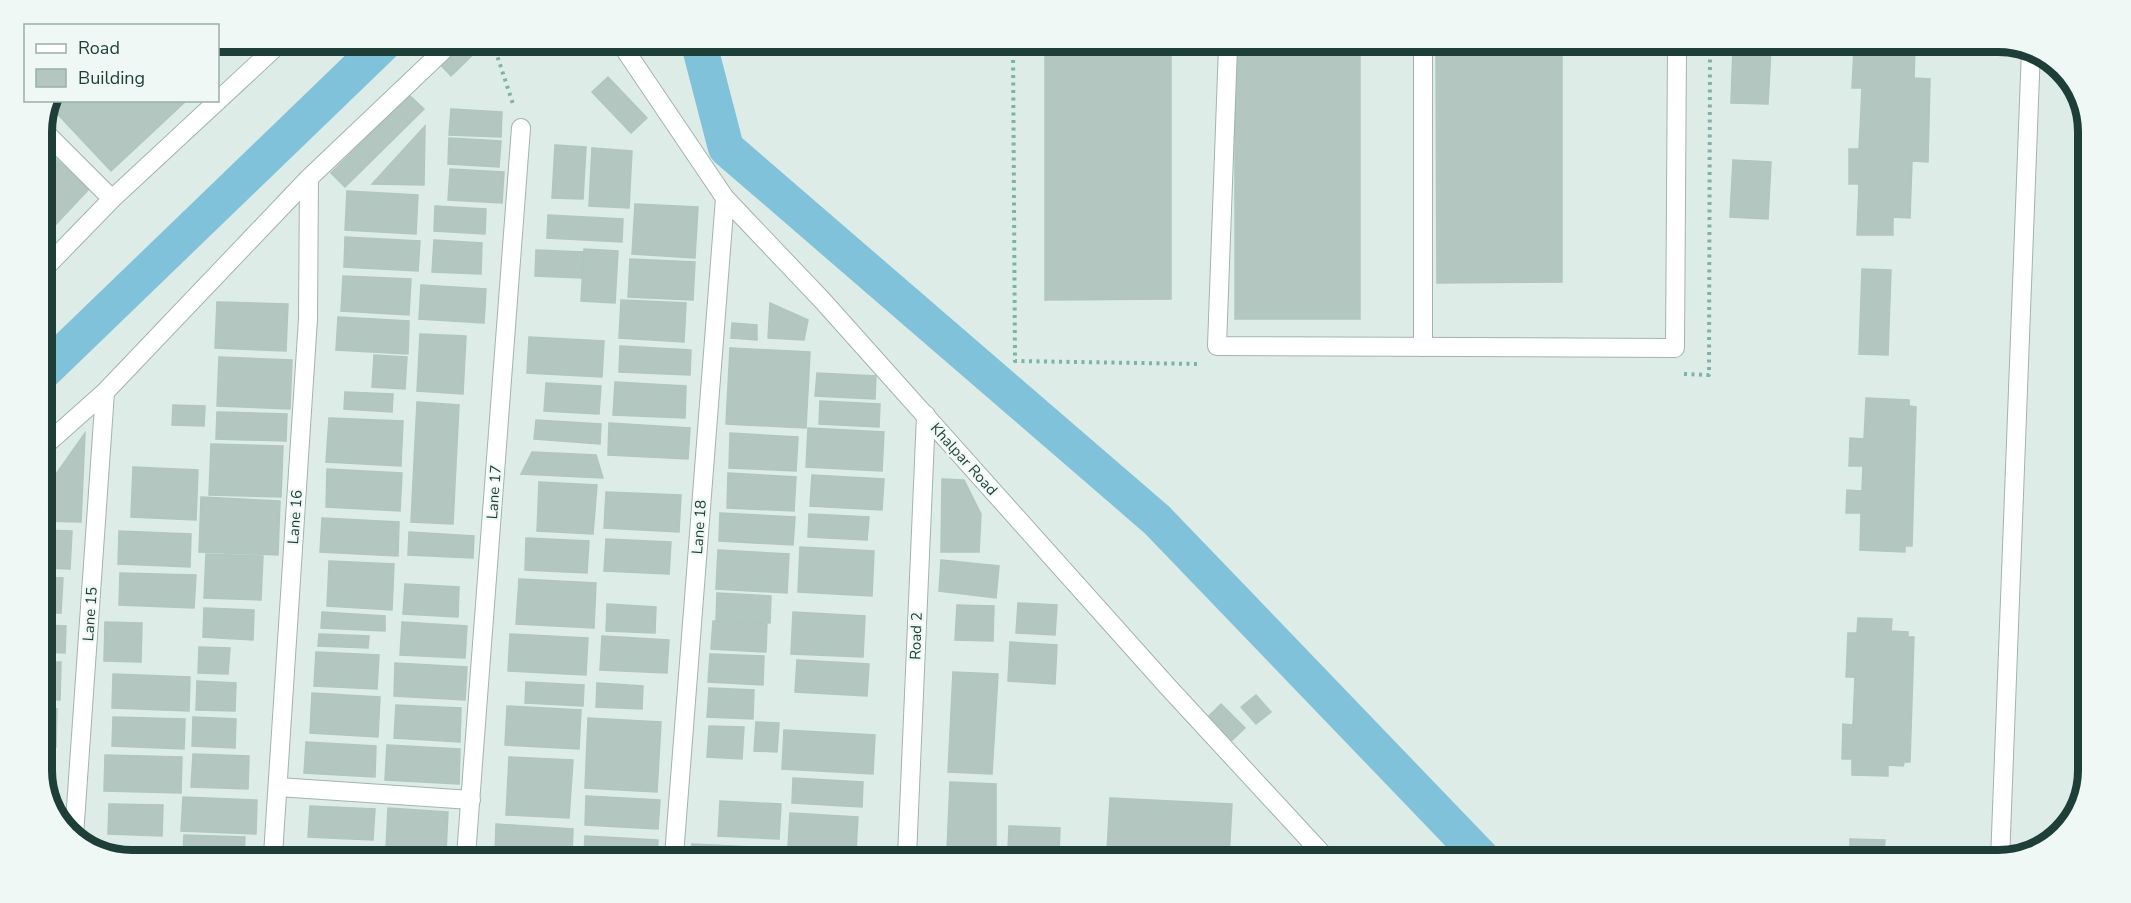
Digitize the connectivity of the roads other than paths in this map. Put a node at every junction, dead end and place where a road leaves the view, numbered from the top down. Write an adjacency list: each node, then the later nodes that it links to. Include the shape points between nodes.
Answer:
1 (268, 53): 8 (street)
2 (440, 53): 12 (street)
3 (627, 53): 13 (street, Khalpar Road)
4 (1228, 53): 16 (street, via 1218,346)
5 (1423, 53): 16 (street)
6 (1677, 53): 16 (street, via 1675,348)
7 (2031, 60): 28 (street)
8 (219, 99)
9 (216, 102): 14 (street)
10 (521, 128): 21 (street, Lane 17)
11 (53, 140): 14 (street)
12 (309, 178): 17 (street); 20 (street, Lane 16, via 308,319)
13 (725, 198): 18 (street, Khalpar Road); 25 (street, Lane 18)
14 (112, 199): 15 (street)
15 (53, 260)
16 (1423, 346)
17 (105, 392): 19 (street); 22 (street, Lane 15)
18 (926, 415): 26 (street, Road 2); 27 (street, Khalpar Road)
19 (53, 438)
20 (278, 788): 21 (street); 23 (street, Lane 16)
21 (471, 800): 24 (street, Lane 17)
22 (75, 826)
23 (273, 850)
24 (467, 850)
25 (674, 850)
26 (907, 850)
27 (1319, 850)
28 (2000, 850)

